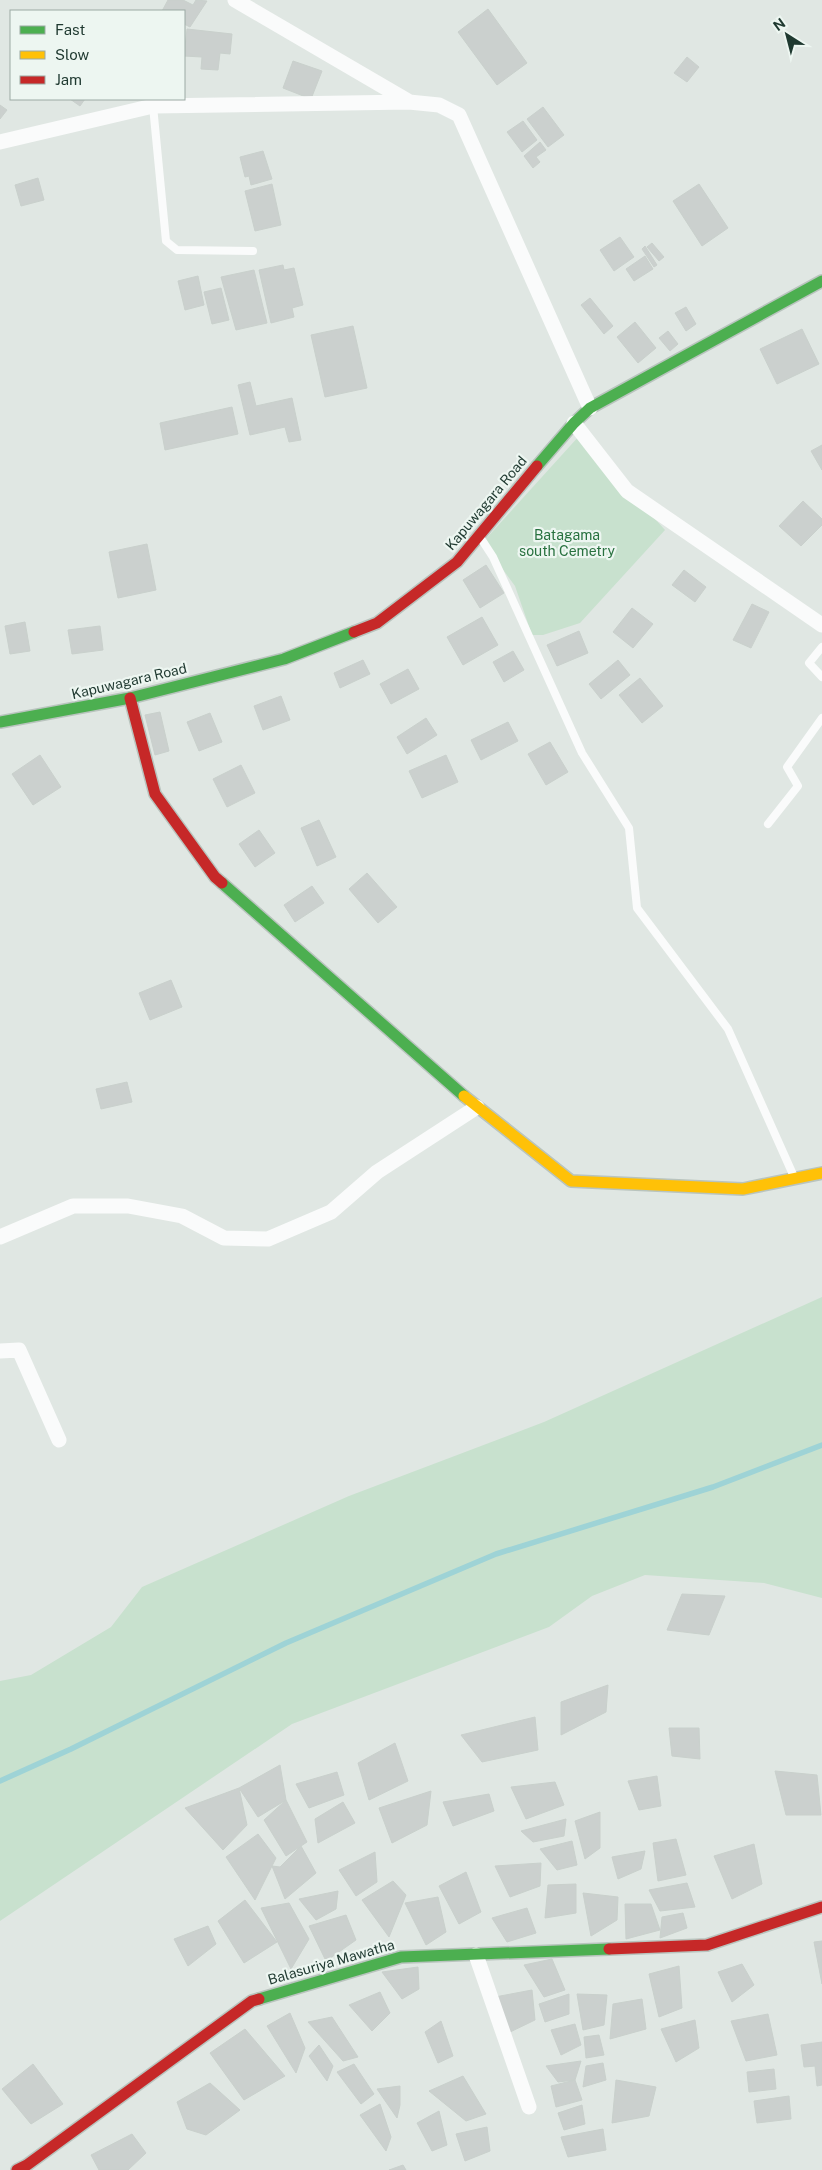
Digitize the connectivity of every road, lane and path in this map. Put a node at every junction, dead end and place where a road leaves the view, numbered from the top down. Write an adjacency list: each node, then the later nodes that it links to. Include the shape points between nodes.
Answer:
1 (235, 0): 2 (street)
2 (409, 102): 3 (street); 7 (street, via 439,105 459,116)
3 (154, 106): 4 (street); 5 (lane, via 166,241 178,250)
4 (0, 142)
5 (254, 251)
6 (822, 281): 7 (street, Kapuwagara Road)
7 (590, 408): 8 (street, Kapuwagara Road)
8 (574, 423): 9 (street, Kapuwagara Road); 10 (street, via 627,492)
9 (479, 535): 13 (street, Kapuwagara Road, via 456,562 377,624 284,659); 19 (lane, via 493,557 582,753 629,828 637,908 728,1028)
10 (822, 625)
11 (822, 647): 12 (lane, via 810,664)
12 (822, 677)
13 (130, 698): 15 (street, Kapuwagara Road); 17 (street, via 155,794 215,876)
14 (822, 718): 16 (lane, via 786,767 798,786)
15 (0, 722)
16 (768, 824)
17 (477, 1107): 19 (street, via 571,1181 743,1189); 20 (street, via 377,1172 331,1212 268,1239 224,1238 182,1216 137,1208 73,1206)
18 (822, 1174): 19 (street)
19 (795, 1179)
20 (0, 1237)
21 (0, 1351): 22 (street, via 19,1350)
22 (59, 1440)
23 (822, 1907): 24 (street, Balasuriya Mawatha, via 707,1944)
24 (476, 1955): 25 (street); 26 (street, Balasuriya Mawatha, via 401,1956 252,2001)
25 (529, 2107)
26 (25, 2168)

